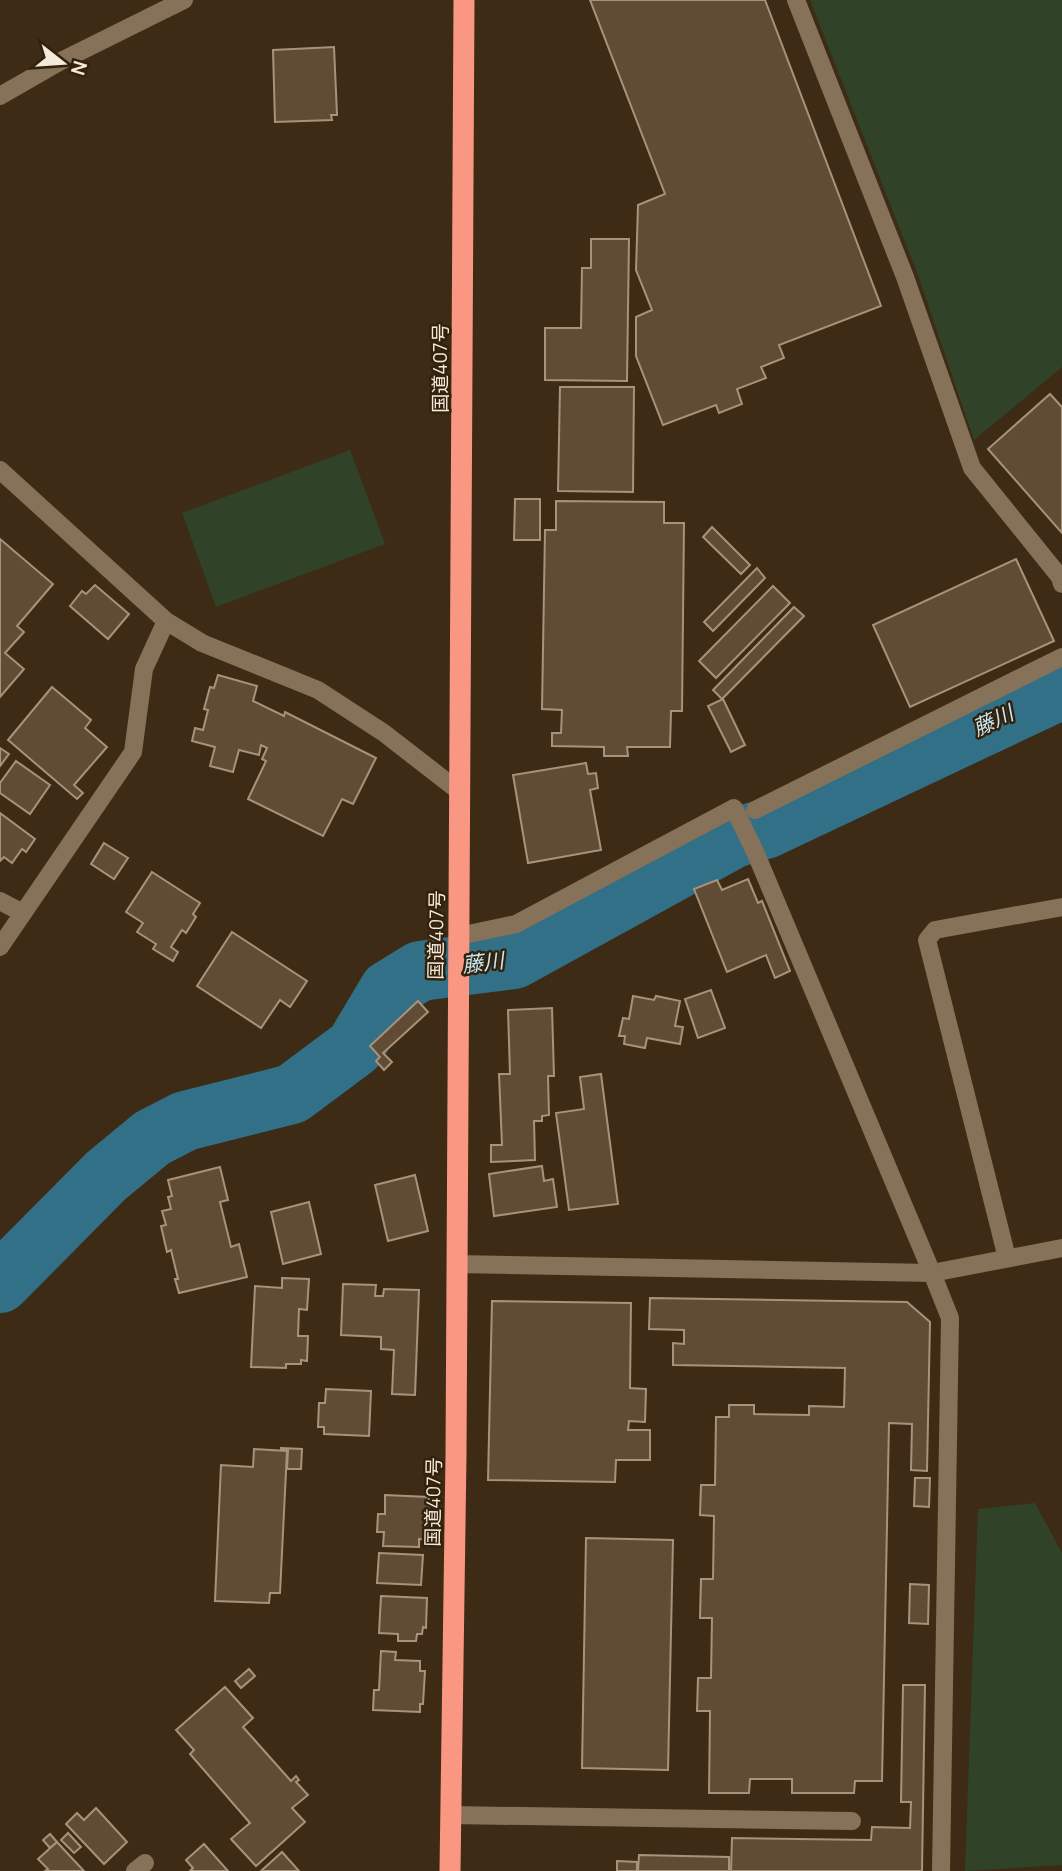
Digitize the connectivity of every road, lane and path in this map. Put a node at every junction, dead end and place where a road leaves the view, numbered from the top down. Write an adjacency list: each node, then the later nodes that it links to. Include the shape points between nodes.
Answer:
1 (184, 0): 4 (street)
2 (464, 0): 9 (highway, 国道407号)
3 (796, 0): 6 (street, via 905,277 972,468)
4 (0, 96)
5 (0, 470): 7 (street)
6 (1062, 584)
7 (166, 621): 9 (street, via 202,643 317,690 384,733); 13 (street, via 144,669 133,752)
8 (1062, 657): 10 (street)
9 (460, 792): 14 (highway, 国道407号)
10 (755, 810)
11 (0, 901): 13 (street)
12 (1062, 908): 17 (street, via 935,930 927,940)
13 (23, 913): 15 (street)
14 (459, 936): 18 (highway, 国道407号); 19 (street, via 516,924 734,808)
15 (0, 947)
16 (1062, 1248): 17 (street)
17 (1007, 1258): 19 (street)
18 (456, 1264): 19 (street); 20 (highway, 国道407号)
19 (932, 1273): 23 (street, via 950,1318)
20 (451, 1815): 21 (street); 22 (highway, 国道407号)
21 (852, 1821)
22 (450, 1871)
23 (942, 1871)

